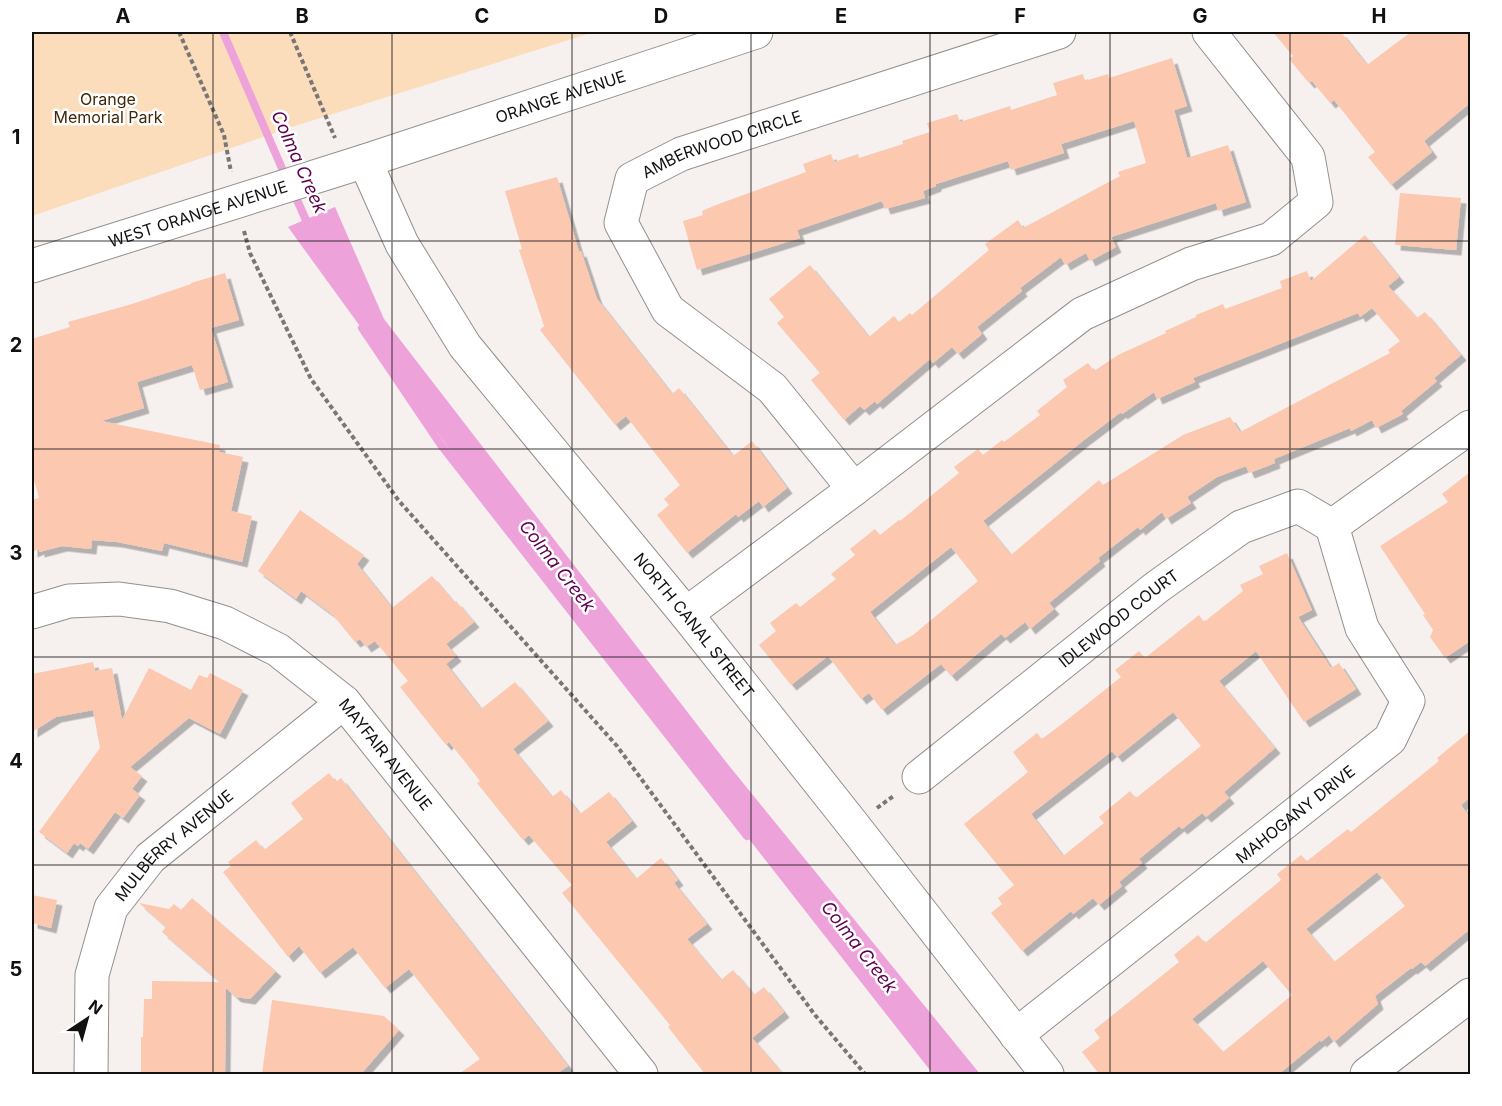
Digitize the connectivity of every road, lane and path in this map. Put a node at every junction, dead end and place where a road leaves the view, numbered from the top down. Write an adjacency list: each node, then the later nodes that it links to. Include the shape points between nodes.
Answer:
1 (179, 32): 7 (path, via 224,135)
2 (290, 32): 6 (path)
3 (756, 32): 6 (street, ORANGE AVENUE)
4 (1059, 32): 10 (street, AMBERWOOD CIRCLE, via 681,154 632,179 621,224 668,310 772,388)
5 (1209, 32): 10 (street, via 1308,157 1316,202 1271,239 1191,264 1082,314)
6 (346, 166): 7 (street, WEST ORANGE AVENUE); 13 (street, NORTH CANAL STREET, via 402,244 465,346)
7 (236, 201): 8 (street, WEST ORANGE AVENUE); 21 (path, via 250,253 318,389 399,501 617,746 815,1015)
8 (32, 266)
9 (1470, 427): 11 (street)
10 (854, 489): 13 (street)
11 (1332, 526): 15 (street, IDLEWOOD COURT, via 1298,506 1241,526 1157,586); 18 (street, MAHOGANY DRIVE, via 1362,628 1408,701 1390,739)
12 (32, 612): 14 (street, MAYFAIR AVENUE, via 69,601 89,600 119,599 170,606 225,623 278,650)
13 (686, 614): 16 (street, NORTH CANAL STREET)
14 (344, 702): 19 (street, MULBERRY AVENUE, via 150,858 111,908 92,975); 20 (street, MAYFAIR AVENUE)
15 (919, 777): 16 (path)
16 (854, 825): 18 (street, NORTH CANAL STREET)
17 (1470, 995): 23 (street)
18 (1016, 1035): 22 (street, NORTH CANAL STREET)
19 (92, 1074)
20 (641, 1074)
21 (865, 1074)
22 (1047, 1074)
23 (1367, 1074)

